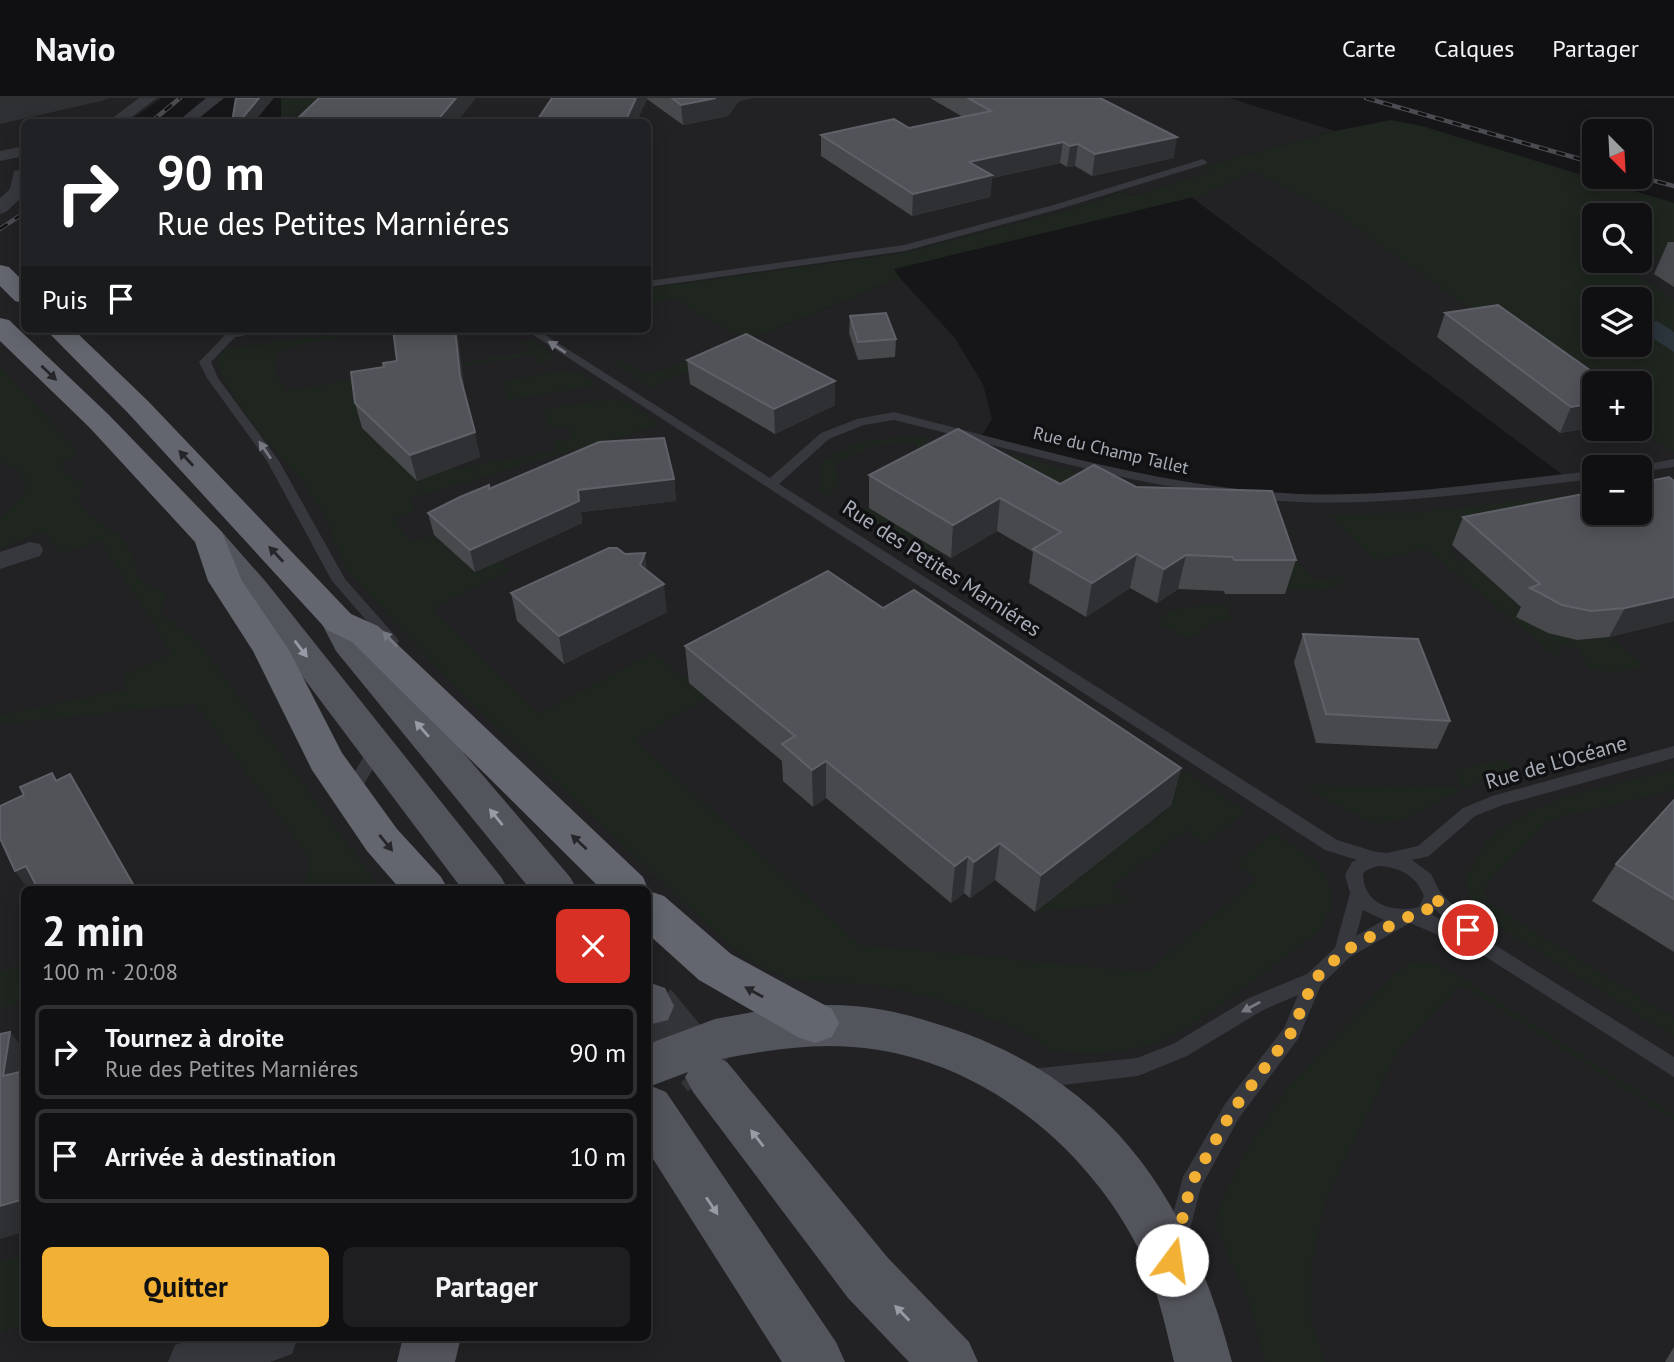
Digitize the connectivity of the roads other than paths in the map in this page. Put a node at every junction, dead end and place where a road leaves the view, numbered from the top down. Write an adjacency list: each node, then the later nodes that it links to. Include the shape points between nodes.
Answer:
1 (149, 98): 3 (street)
2 (215, 98): 4 (street)
3 (119, 119)
4 (189, 119)
5 (21, 152): 6 (street)
6 (0, 156)
7 (1203, 162): 12 (lane, via 905,248)
8 (21, 175): 9 (street)
9 (0, 176)
10 (21, 180): 11 (street, via 19,190)
11 (0, 208)
12 (651, 284)
13 (0, 326): 21 (highway, one-way to 21)
14 (62, 333): 24 (highway, one-way to 14, via 138,407)
15 (228, 333): 26 (lane, one-way to 15, via 432,683 339,581 273,461 207,368 205,362)
16 (535, 333): 20 (lane, Rue des Petites Marniéres, one-way to 16)
17 (1674, 463): 18 (lane)
18 (1652, 466)
19 (1582, 476): 20 (lane, Rue du Champ Tallet, via 1387,497 1283,497 1164,483 894,416 825,436)
20 (771, 484): 29 (lane, Rue des Petites Marniéres)
21 (211, 539): 25 (main road, one-way to 25); 28 (highway, via 225,581 271,650 326,760)
22 (30, 550): 23 (street)
23 (0, 561)
24 (339, 622): 26 (highway, via 365,634); 36 (main road, one-way to 24, via 349,643)
25 (377, 748): 28 (lane); 35 (main road)
26 (480, 748): 37 (highway, one-way to 26)
27 (1674, 752): 30 (lane, Rue de L'Océane, via 1497,800 1469,812)
28 (350, 794): 34 (highway, one-way to 34, via 382,840)
29 (1331, 845): 31 (lane, Rue des Petites Marniéres); 32 (lane, Rue des Petites Marniéres)
30 (1423, 851): 31 (lane, Rue de L'Océane); 33 (lane)
31 (1382, 859): 32 (lane, via 1358,867); 33 (lane, via 1401,862)
32 (1354, 875): 38 (lane)
33 (1423, 876): 39 (lane)
34 (423, 886)
35 (484, 886)
36 (552, 886)
37 (625, 886)
38 (1358, 895): 41 (lane, via 1378,911); 43 (lane)
39 (1433, 896): 41 (lane, via 1426,912); 42 (lane)
40 (651, 911): 45 (highway, one-way to 40, via 715,967)
41 (1410, 917): 42 (lane); 43 (lane)
42 (1485, 947): 47 (lane)
43 (1343, 952): 44 (lane)
44 (1314, 980): 48 (lane, one-way to 48, via 1256,1004 1180,1050 1138,1067 1054,1077); 51 (lane, via 1291,1033 1232,1111 1191,1184)
45 (815, 1023): 46 (main road, via 734,1034); 48 (main road, via 920,1038)
46 (651, 1065)
47 (1674, 1068)
48 (1009, 1076): 51 (main road, via 1052,1106 1100,1149 1141,1202)
49 (709, 1077): 57 (main road, one-way to 49, via 868,1278)
50 (651, 1113): 56 (main road, one-way to 56)
51 (1172, 1260): 58 (main road)
52 (262, 1341): 54 (street)
53 (431, 1341): 55 (main road)
54 (192, 1362)
55 (426, 1362)
56 (816, 1362)
57 (949, 1362)
58 (1203, 1362)

